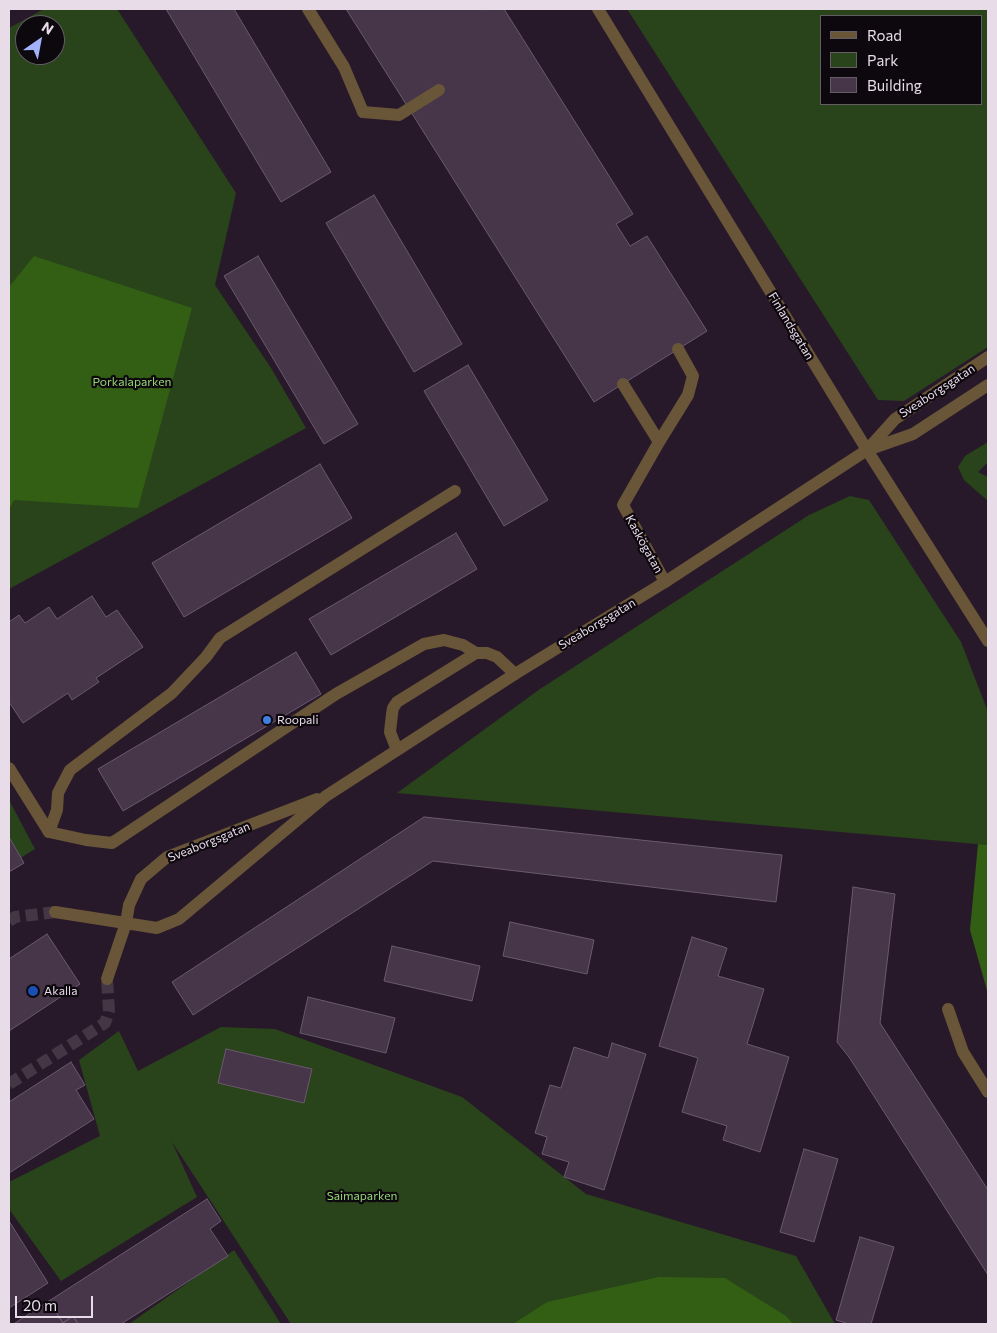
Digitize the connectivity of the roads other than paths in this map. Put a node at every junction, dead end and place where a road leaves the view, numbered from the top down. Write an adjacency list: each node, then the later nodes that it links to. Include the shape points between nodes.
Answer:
1 (308, 9): 3 (street, via 344,66 362,112 399,114)
2 (598, 9): 9 (street, Finlandsgatan)
3 (439, 90)
4 (678, 349): 8 (street, via 693,376 688,395)
5 (988, 357): 9 (street, Sveaborgsgatan, via 895,419)
6 (622, 384): 8 (street)
7 (988, 385): 9 (street, Sveaborgsgatan, via 913,434)
8 (659, 442): 11 (street, Kaskögatan, via 623,505)
9 (867, 450): 11 (street, Sveaborgsgatan); 12 (street, Finlandsgatan)
10 (455, 491): 18 (street, via 220,638 172,693 70,770 58,793 57,810)
11 (665, 582): 14 (street, Sveaborgsgatan)
12 (988, 641)
13 (476, 653): 14 (street, via 497,657); 15 (street, via 397,702 393,708 390,732); 18 (street, via 444,640 424,644 336,694 112,843)
14 (516, 674): 15 (street, Sveaborgsgatan)
15 (397, 750): 17 (street, Sveaborgsgatan)
16 (9, 768): 18 (street)
17 (326, 796): 20 (street, Sveaborgsgatan, via 179,919 156,928); 20 (street, Sveaborgsgatan, via 167,857 141,879 129,905)
18 (49, 832)
19 (55, 912): 20 (street, Sveaborgsgatan)
20 (126, 923): 21 (street, Sveaborgsgatan)
21 (107, 979)
22 (948, 1009): 23 (street, via 963,1052)
23 (988, 1092)

